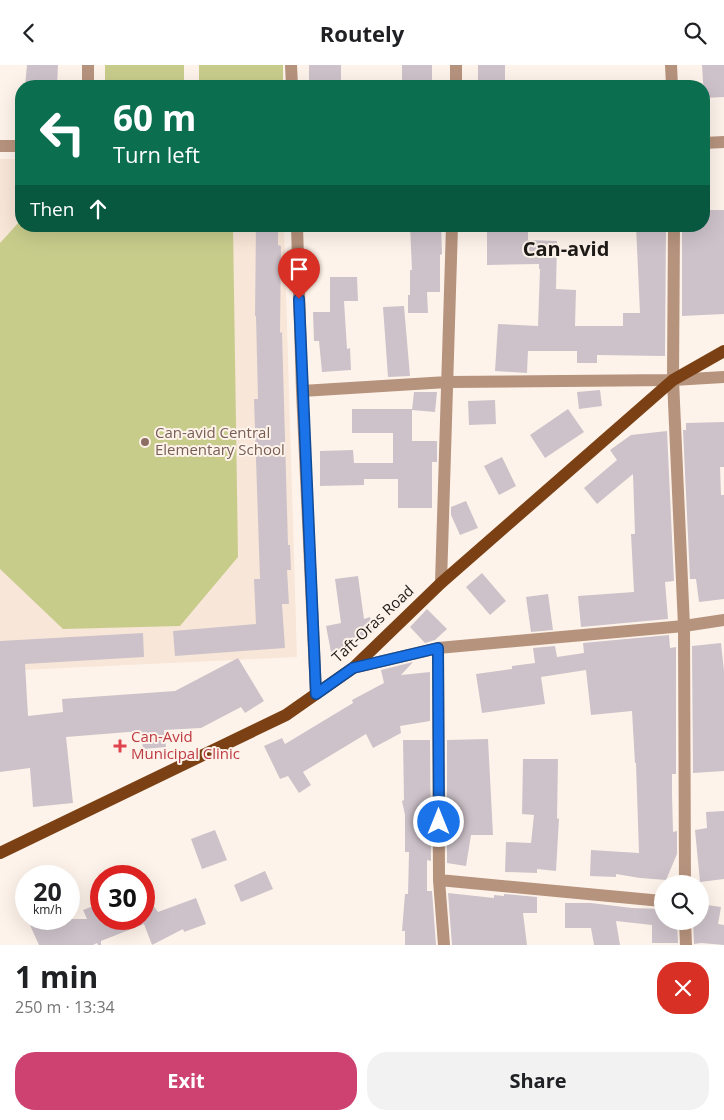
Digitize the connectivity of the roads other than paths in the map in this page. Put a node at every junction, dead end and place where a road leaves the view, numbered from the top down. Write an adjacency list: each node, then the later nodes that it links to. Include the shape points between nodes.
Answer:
1 (88, 65): 5 (street)
2 (291, 65): 6 (street)
3 (456, 65): 7 (street)
4 (671, 65): 8 (street)
5 (88, 80)
6 (292, 80)
7 (456, 80)
8 (672, 80)
9 (724, 142): 10 (street)
10 (710, 143)
11 (0, 146): 12 (street)
12 (15, 146)
13 (297, 232): 20 (street)
14 (452, 232): 19 (street)
15 (674, 232): 18 (street)
16 (724, 351): 18 (main road, Taft-Oras Road)
17 (724, 377): 18 (street)
18 (673, 380): 19 (street); 21 (main road, Taft-Oras Road); 23 (street)
19 (447, 383): 20 (street); 21 (street)
20 (302, 391): 26 (street)
21 (441, 583): 25 (main road, Taft-Oras Road)
22 (724, 620): 23 (street)
23 (684, 626): 24 (street); 28 (street)
24 (438, 648): 25 (street); 29 (street)
25 (353, 668): 26 (main road, Taft-Oras Road)
26 (316, 694): 27 (main road, Taft-Oras Road, via 286,715)
27 (0, 853)
28 (685, 875)
29 (439, 880): 30 (street); 32 (street)
30 (654, 900)
31 (685, 930): 33 (street)
32 (444, 945)
33 (686, 945)

